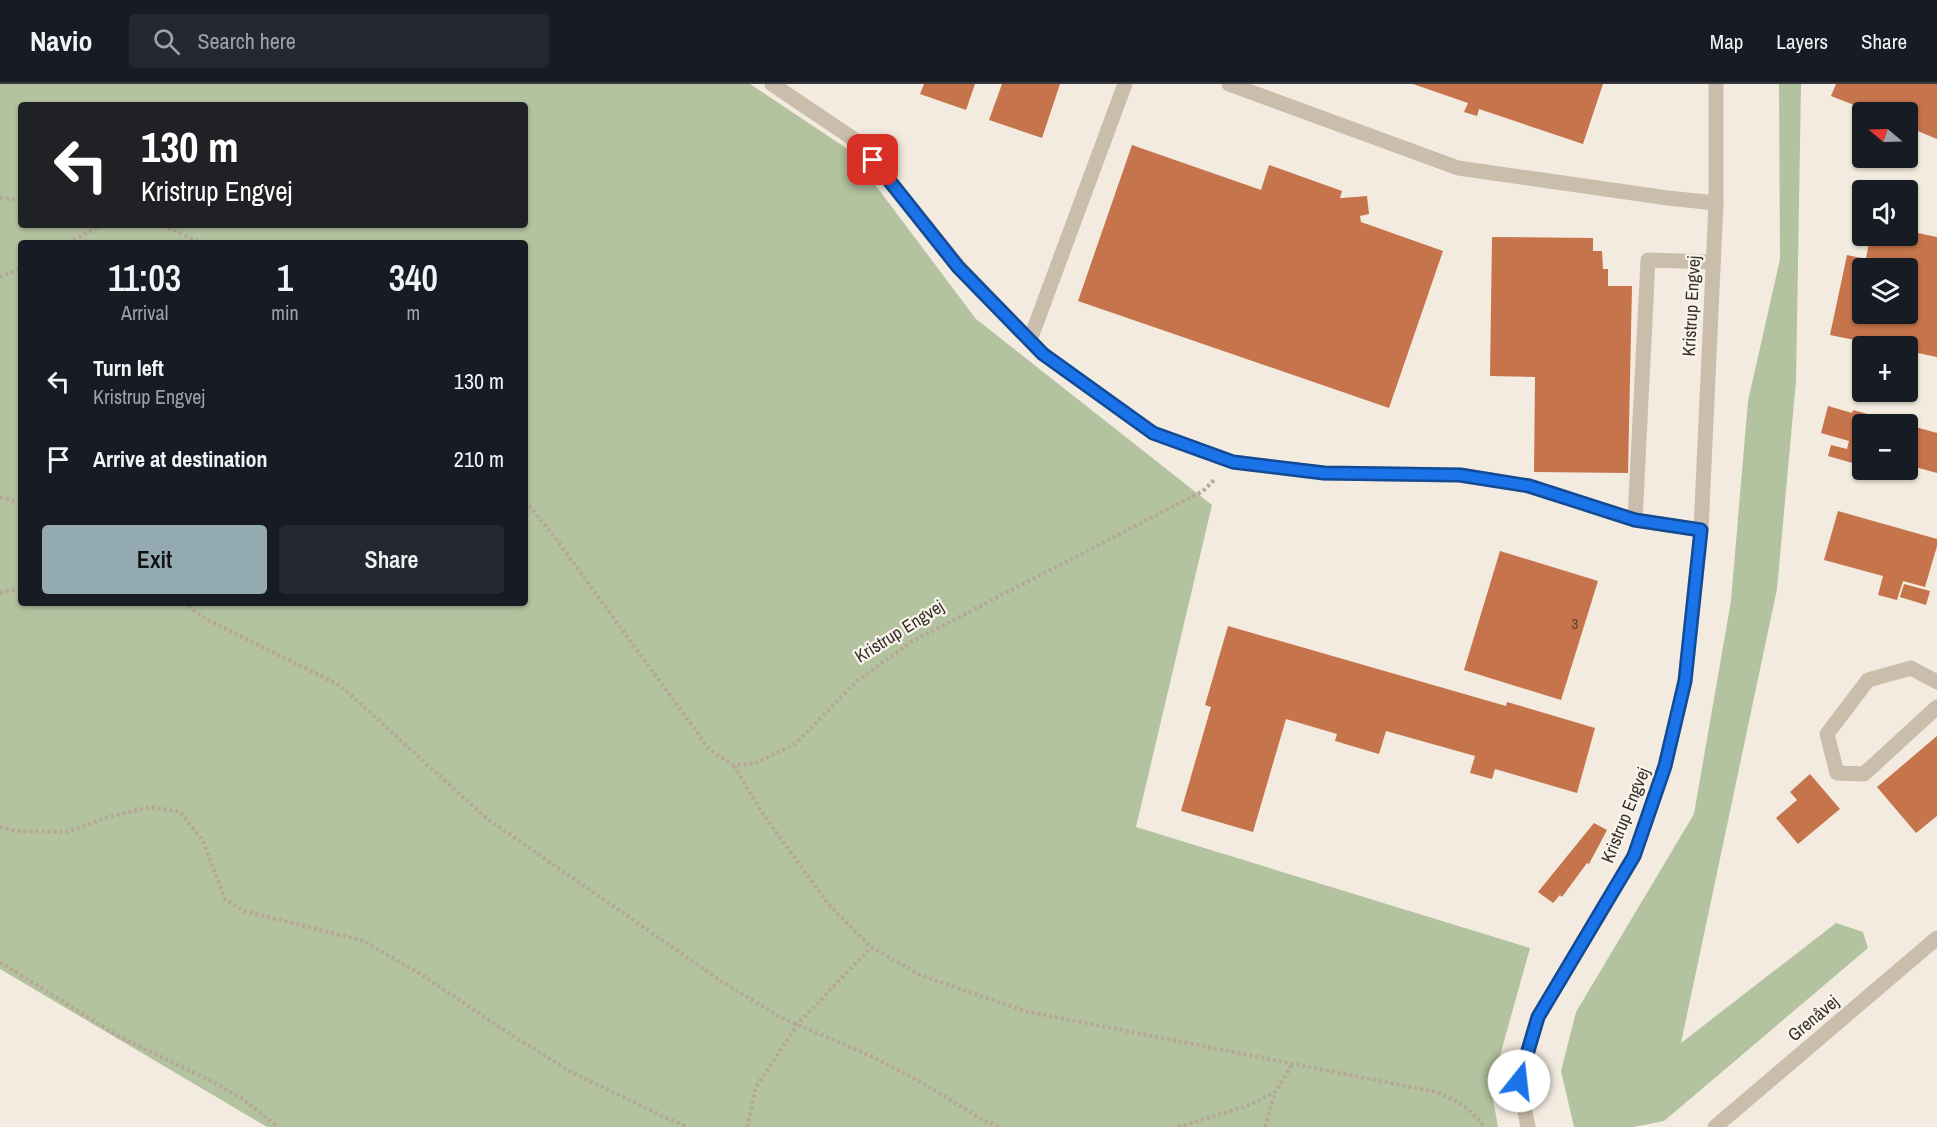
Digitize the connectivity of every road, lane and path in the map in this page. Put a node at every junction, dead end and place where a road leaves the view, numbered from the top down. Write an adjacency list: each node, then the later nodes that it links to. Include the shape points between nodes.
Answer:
1 (772, 84): 15 (street, via 858,142 958,267)
2 (1125, 84): 15 (street)
3 (1229, 84): 7 (street, via 1458,168)
4 (1716, 84): 7 (street, Kristrup Engvej)
5 (0, 198): 6 (path)
6 (18, 200)
7 (1716, 203): 12 (street, Kristrup Engvej)
8 (96, 228): 10 (path)
9 (169, 228): 11 (path)
10 (74, 240)
11 (195, 240)
12 (1713, 262): 20 (street, via 1648,260); 21 (street, Kristrup Engvej)
13 (18, 269): 14 (path)
14 (0, 278)
15 (1030, 340): 16 (street, via 1043,354 1153,433)
16 (1233, 462): 20 (street, via 1324,473 1460,475 1529,486); 27 (path, Kristrup Engvej, via 1203,491 913,641 858,680 795,744 756,763)
17 (0, 497): 18 (path)
18 (18, 502)
19 (528, 505): 27 (path, via 710,750)
20 (1635, 520): 21 (street)
21 (1701, 530): 42 (street, Kristrup Engvej, via 1685,681 1665,766 1634,856 1538,1017 1519,1081)
22 (18, 589): 23 (path)
23 (0, 592)
24 (187, 606): 32 (path, via 341,686 486,818 724,983)
25 (1937, 682): 26 (street, via 1911,668 1868,680 1827,734 1837,773 1864,774)
26 (1937, 707)
27 (734, 765): 30 (path, via 761,811 829,905)
28 (0, 827): 36 (path, via 67,832 150,807 180,812 203,842 225,899 244,911 363,941 573,1073)
29 (1937, 938): 43 (street, Grenåvej)
30 (871, 947): 32 (path); 33 (path, via 922,976 1025,1011)
31 (0, 962): 35 (path, via 118,1036 243,1099)
32 (797, 1025): 37 (path, via 756,1087); 38 (path, via 873,1057)
33 (1293, 1063): 34 (path); 41 (path, via 1436,1092 1457,1100)
34 (1276, 1091): 39 (path, via 1250,1105); 40 (path)
35 (278, 1127)
36 (686, 1127)
37 (747, 1127)
38 (999, 1127)
39 (1178, 1127)
40 (1265, 1127)
41 (1484, 1127)
42 (1528, 1127)
43 (1715, 1127)

